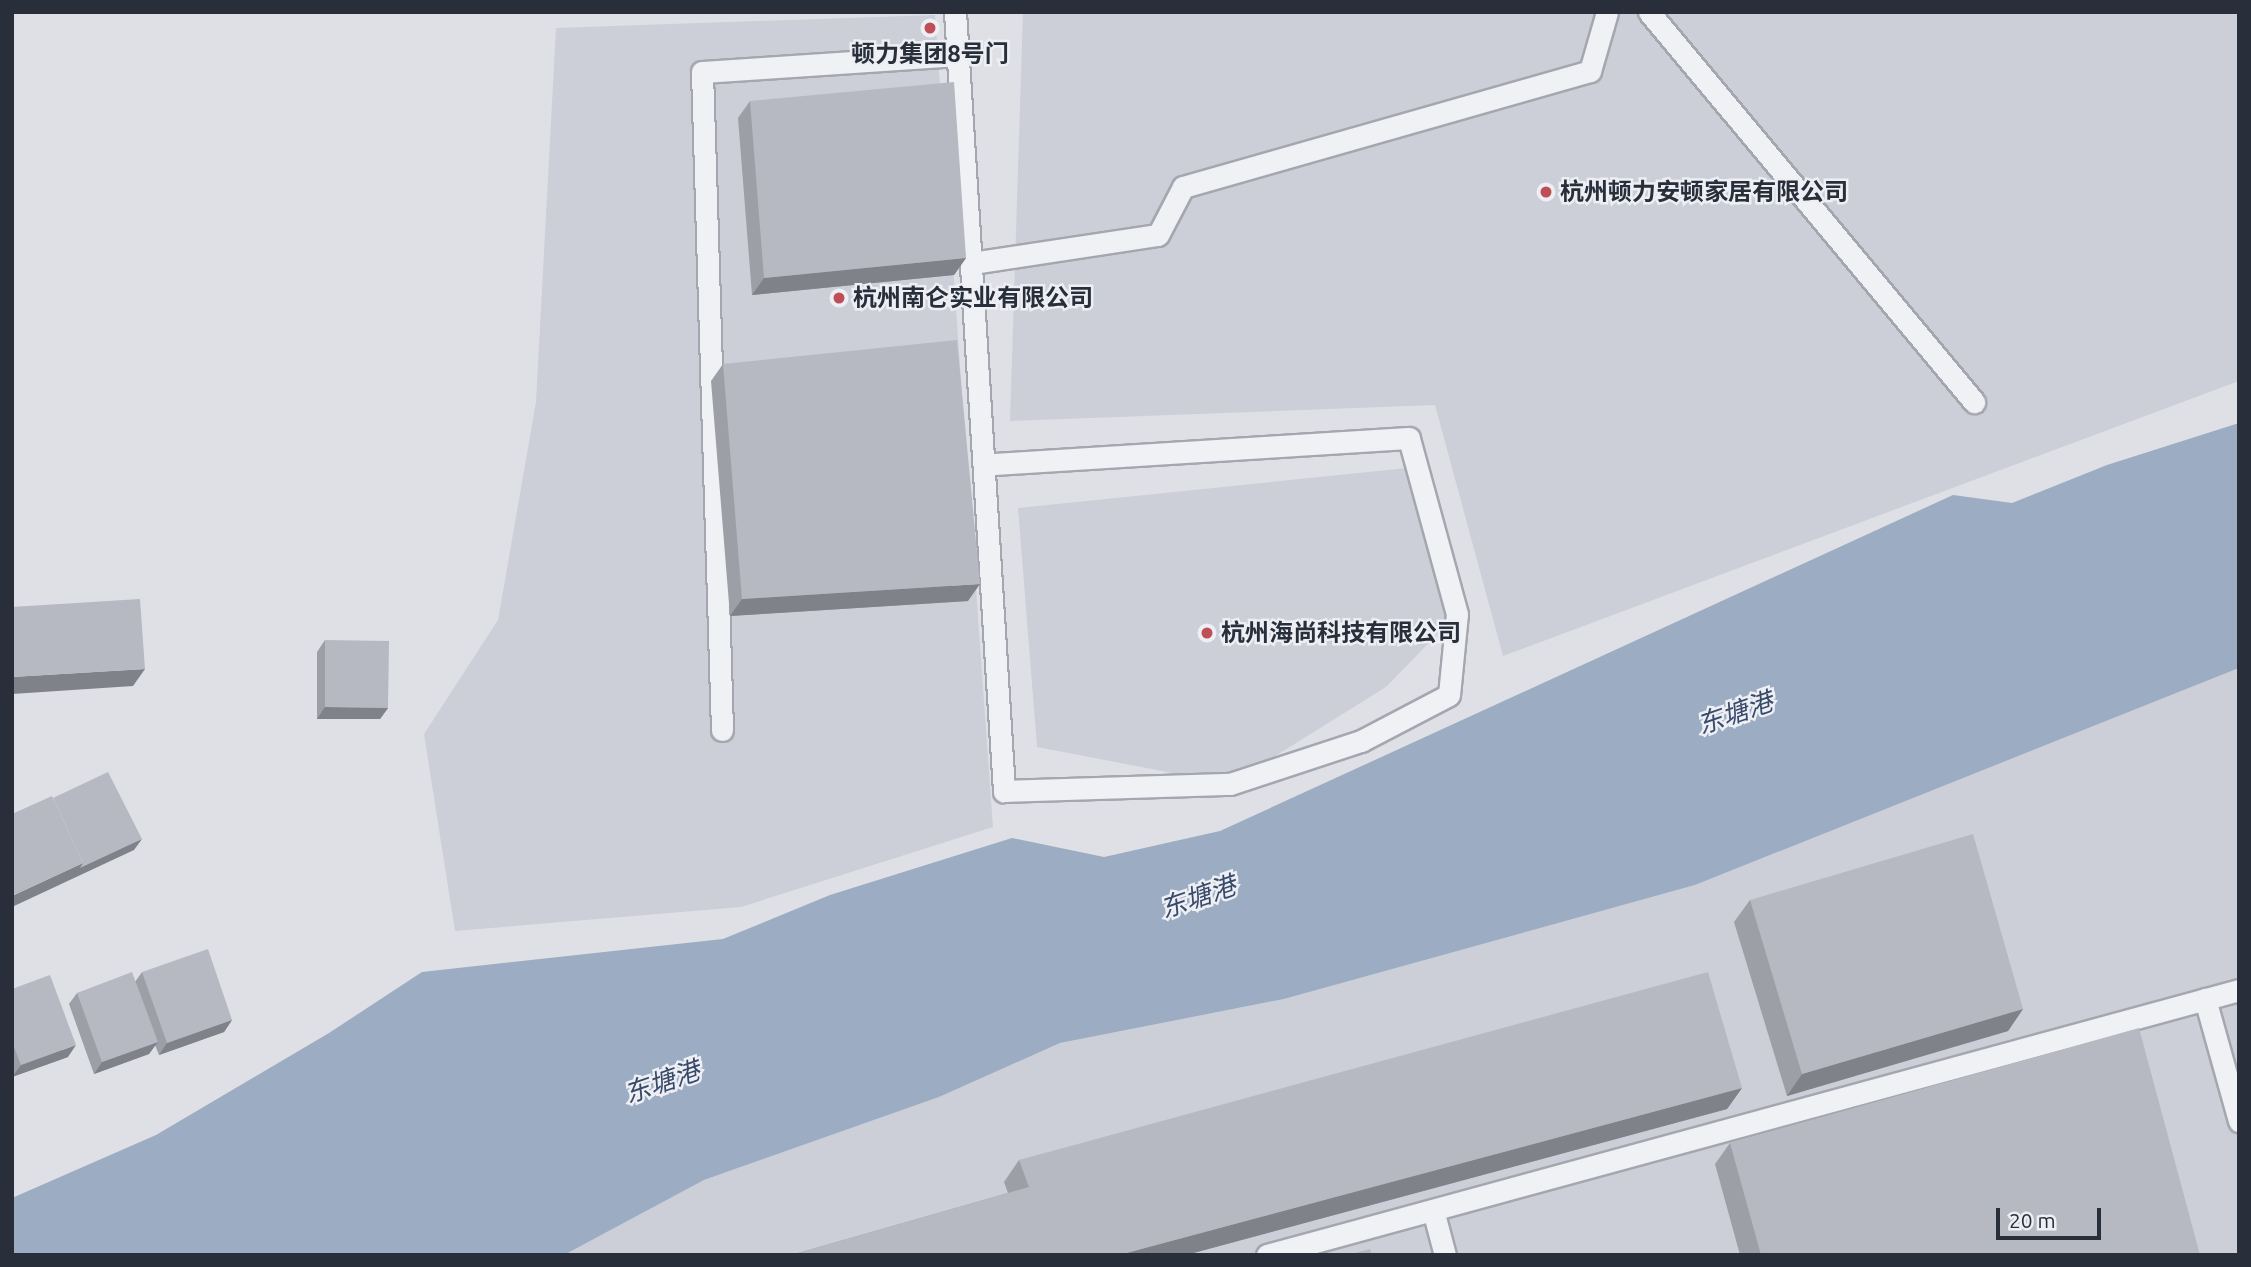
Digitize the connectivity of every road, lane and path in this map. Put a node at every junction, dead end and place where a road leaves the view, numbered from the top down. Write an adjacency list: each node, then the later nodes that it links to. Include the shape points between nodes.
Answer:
1 (955, 12): 4 (lane)
2 (1607, 12): 5 (lane, via 1590,71 1183,187 1158,235)
3 (1649, 12): 6 (lane)
4 (958, 55): 5 (lane); 8 (lane, via 702,72)
5 (972, 263): 7 (lane)
6 (1974, 402)
7 (985, 465): 7 (lane, via 1004,791 1230,784 1361,741 1449,695 1457,614 1409,438)
8 (722, 730)
9 (2239, 990): 10 (lane)
10 (2206, 999): 11 (lane); 12 (lane)
11 (2239, 1121)
12 (1433, 1210): 13 (lane); 14 (lane)
13 (1267, 1255)
14 (1445, 1255)

